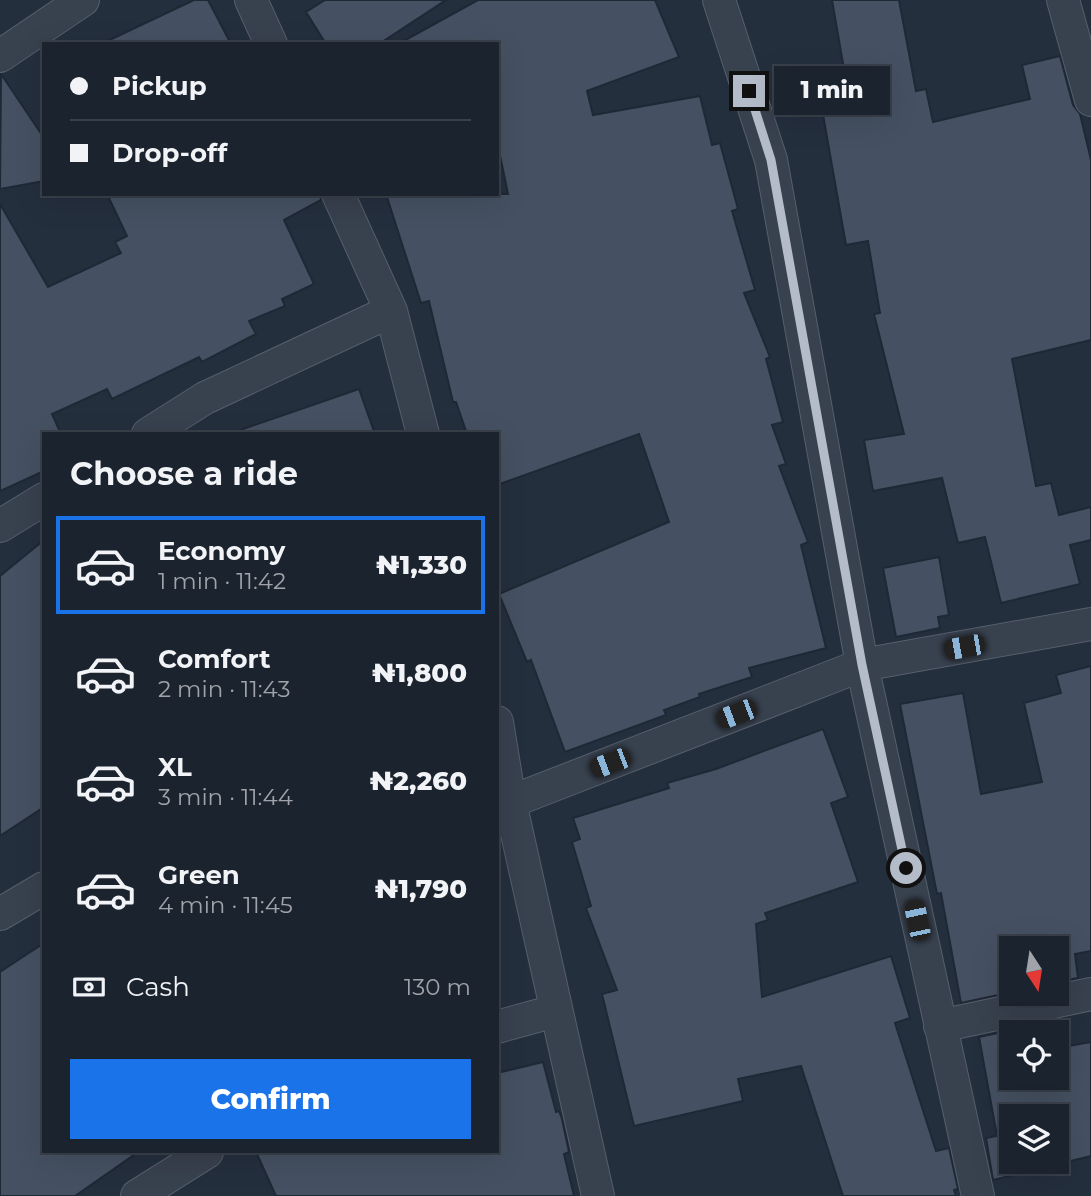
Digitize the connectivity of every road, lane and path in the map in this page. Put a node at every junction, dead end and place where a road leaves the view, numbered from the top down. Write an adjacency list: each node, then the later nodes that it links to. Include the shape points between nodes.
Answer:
1 (83, 0): 6 (street)
2 (251, 0): 5 (street)
3 (719, 0): 15 (street, via 771,160)
4 (1063, 0): 7 (street)
5 (270, 42)
6 (0, 56)
7 (1091, 100)
8 (339, 196): 9 (street)
9 (391, 311): 10 (street, via 205,398); 11 (street)
10 (151, 432)
11 (421, 432)
12 (42, 500): 13 (street)
13 (0, 526)
14 (1091, 624): 15 (street)
15 (862, 665): 17 (street); 23 (street)
16 (499, 734): 17 (street)
17 (510, 802): 21 (street)
18 (42, 889): 19 (street)
19 (0, 914)
20 (1091, 994): 23 (street)
21 (555, 1011): 22 (street); 26 (street)
22 (499, 1026)
23 (940, 1026): 27 (street)
24 (205, 1153): 25 (street)
25 (136, 1196)
26 (598, 1196)
27 (978, 1196)

